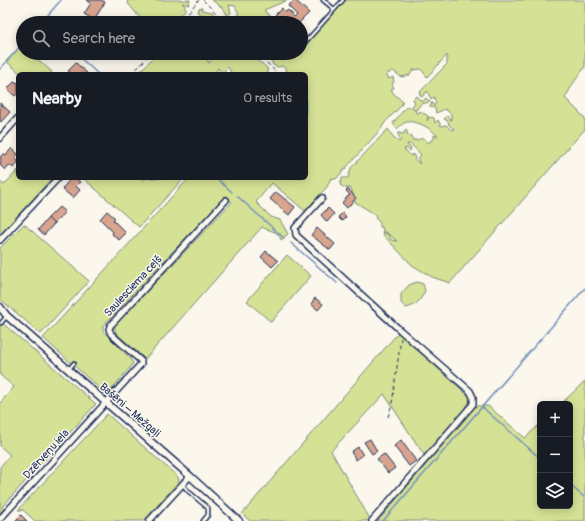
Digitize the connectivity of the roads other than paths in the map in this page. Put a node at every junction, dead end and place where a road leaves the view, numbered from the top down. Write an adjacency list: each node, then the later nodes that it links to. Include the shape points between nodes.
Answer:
1 (323, 0): 3 (lane)
2 (342, 0): 3 (lane)
3 (334, 9): 4 (lane)
4 (308, 39)
5 (16, 120): 6 (street)
6 (0, 138)
7 (56, 180): 10 (street)
8 (322, 198): 24 (street, via 295,228 296,235 470,391 473,397 473,404)
9 (226, 200): 17 (street, Saulesciema ceļš, via 110,326 111,334 141,364)
10 (0, 240)
11 (0, 307): 13 (street, Bašēni – Mežgaļi)
12 (0, 313): 13 (street, Bašēni – Mežgaļi)
13 (7, 316): 14 (lane); 16 (street, Bašēni – Mežgaļi)
14 (1, 323)
15 (74, 363): 16 (lane)
16 (68, 370): 17 (street, Bašēni – Mežgaļi)
17 (106, 402): 18 (street, Bašēni – Mežgaļi); 20 (street, Dzērveņu iela)
18 (190, 476): 19 (street); 23 (street, Bašēni – Mežgaļi)
19 (183, 484): 21 (street); 22 (lane, via 208,508 209,513)
20 (0, 519)
21 (149, 521)
22 (203, 521)
23 (239, 521)
24 (372, 521)

